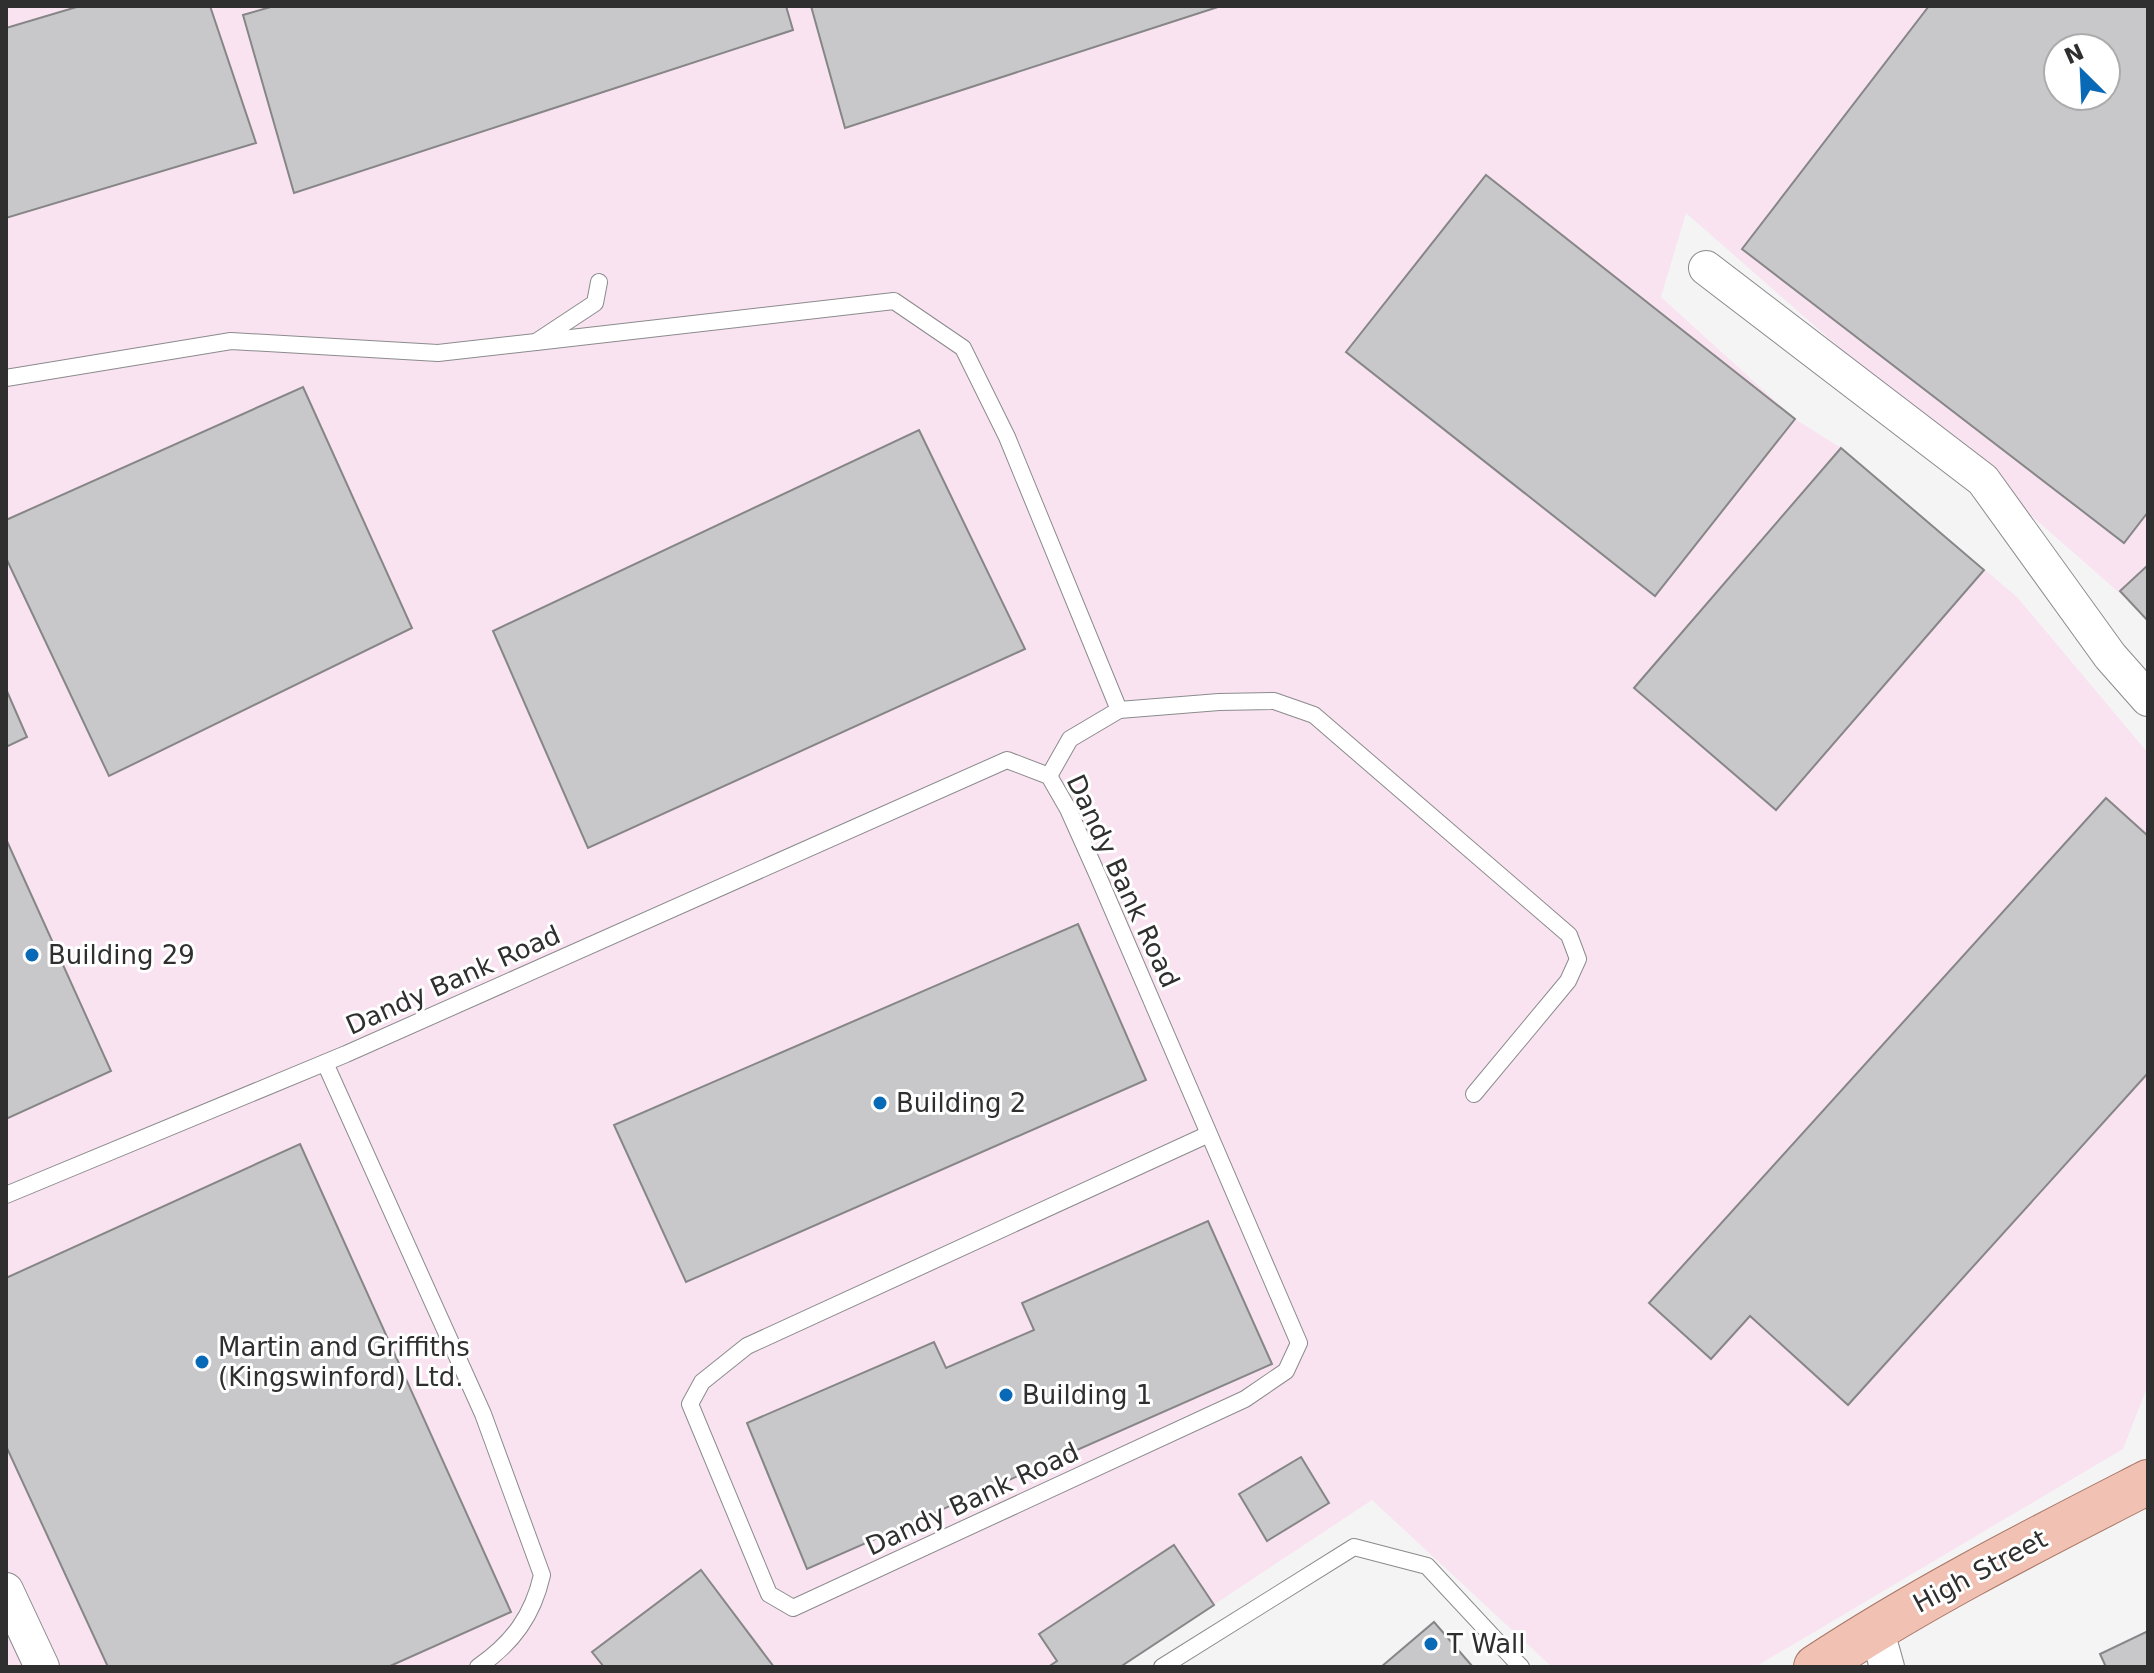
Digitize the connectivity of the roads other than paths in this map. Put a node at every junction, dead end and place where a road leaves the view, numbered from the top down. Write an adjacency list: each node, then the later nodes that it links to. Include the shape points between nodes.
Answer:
1 (1706, 268): 5 (street, via 1983,480 2110,656)
2 (599, 282): 3 (lane, via 595,303)
3 (536, 342): 4 (lane, via 438,353 231,341); 6 (lane, via 894,301 963,348 1007,437)
4 (6, 378)
5 (2148, 699)
6 (1119, 710): 7 (lane, via 1070,739); 9 (lane, via 1274,701 1314,715 1569,935 1578,959 1568,981)
7 (1049, 776): 8 (lane, Dandy Bank Road, via 1007,760); 10 (lane, Dandy Bank Road)
8 (325, 1063): 11 (lane, Dandy Bank Road); 16 (lane, via 483,1414 542,1575 522,1629)
9 (1474, 1094)
10 (1209, 1134): 10 (lane, Dandy Bank Road, via 1299,1343 1286,1371 1245,1399 793,1608 769,1594 690,1404 702,1382 747,1346)
11 (6, 1195)
12 (2148, 1482): 14 (main road, High Street)
13 (6, 1590): 15 (street)
14 (1882, 1647): 19 (main road, High Street)
15 (42, 1667)
16 (478, 1667)
17 (1162, 1667): 18 (lane, via 1354,1547 1427,1566)
18 (1521, 1667)
19 (1816, 1667)

